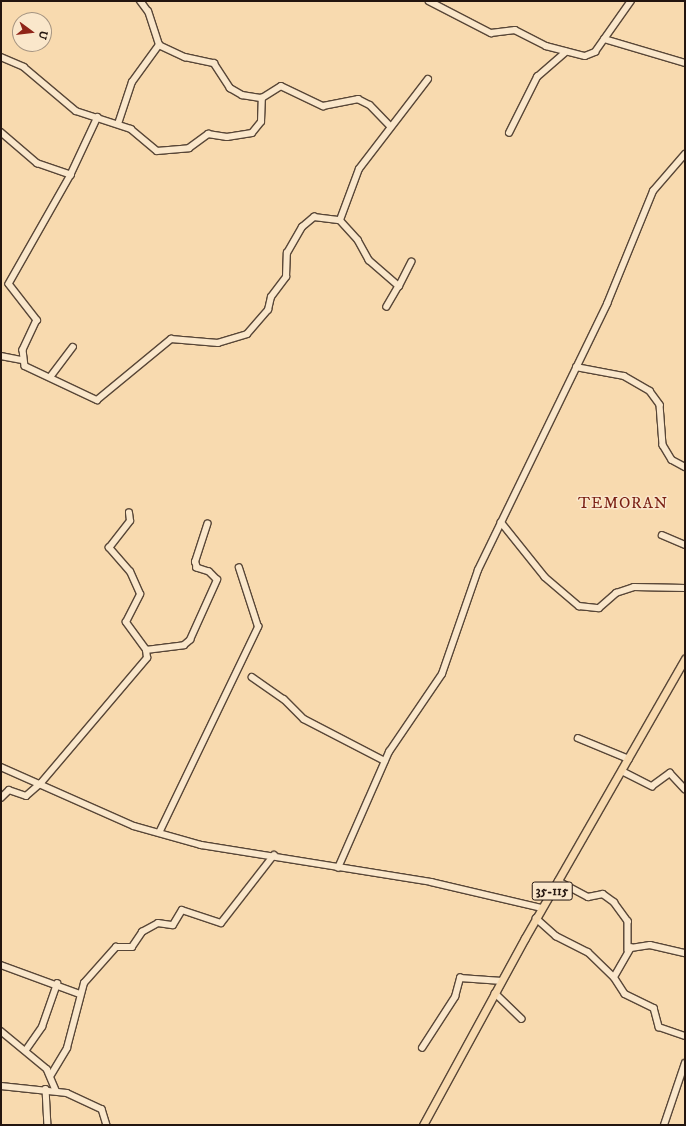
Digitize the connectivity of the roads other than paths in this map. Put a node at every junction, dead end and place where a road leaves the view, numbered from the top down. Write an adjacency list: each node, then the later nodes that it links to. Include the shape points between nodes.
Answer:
1 (140, 1): 5 (street, via 148,12)
2 (429, 1): 6 (street, via 492,33 514,30 546,46)
3 (631, 1): 4 (street)
4 (604, 39): 6 (street, via 591,55); 8 (street)
5 (159, 45): 10 (street, via 185,57 206,59 221,70 233,91); 12 (street, via 132,82)
6 (566, 52): 15 (street, via 537,77)
7 (1, 57): 11 (street, via 24,67 76,111)
8 (685, 63)
9 (428, 79): 13 (street)
10 (262, 98): 12 (street, via 261,122 257,130 227,137 202,135 184,150 157,151 138,133); 13 (street, via 281,86 323,106 358,99 370,105)
11 (98, 117): 12 (street); 17 (street)
12 (118, 124)
13 (390, 126): 18 (street, via 359,169)
14 (1, 132): 17 (street, via 37,163)
15 (509, 133)
16 (685, 154): 25 (street, via 653,191 607,304)
17 (72, 175): 24 (street, via 9,284 37,320)
18 (340, 220): 20 (street, via 376,268); 26 (street, via 329,216 308,220 287,253 285,280 271,297 266,314 247,334 218,343 171,339 97,400)
19 (412, 262): 20 (street)
20 (399, 286): 21 (street)
21 (387, 306)
22 (73, 347): 26 (street)
23 (1, 356): 24 (street)
24 (22, 360): 26 (street, via 28,368)
25 (576, 367): 27 (street, via 624,376 650,391 660,405 663,445 672,460); 29 (street)
26 (51, 376)
27 (685, 467)
28 (129, 513): 35 (street, via 130,521 109,548 130,572 140,594 126,622)
29 (501, 522): 34 (street, via 546,577 579,606 599,608 616,593 634,587); 40 (street, via 463,606 440,678)
30 (207, 524): 35 (street, via 195,562 197,568 209,572 216,580 190,640 184,645)
31 (662, 535): 32 (street)
32 (685, 545)
33 (238, 568): 46 (street, via 258,627)
34 (685, 588)
35 (146, 650): 43 (street, via 143,665)
36 (685, 659): 39 (main road, 35-115)
37 (252, 677): 40 (street, via 284,698 304,719)
38 (578, 738): 39 (street)
39 (629, 759): 42 (main road, 35-115)
40 (385, 761): 48 (street)
41 (1, 767): 43 (street)
42 (622, 771): 44 (street, via 652,786 670,773); 49 (main road, 35-115)
43 (41, 783): 45 (street, via 26,796 9,790); 46 (street, via 134,826)
44 (685, 789)
45 (1, 798)
46 (159, 833): 47 (street, via 217,849)
47 (274, 855): 48 (street); 58 (street, via 225,920 216,922 206,915 182,910 173,925 158,923 145,929 132,947 116,947 88,978)
48 (338, 868): 50 (street, via 431,882)
49 (558, 881): 50 (main road, 35-115); 52 (street, via 588,897 603,894 614,902 628,920)
50 (542, 908): 51 (main road, 35-115)
51 (536, 918): 55 (street, via 556,936 582,948); 56 (main road, 35-115)
52 (628, 950): 53 (street, via 650,945); 55 (street)
53 (685, 953)
54 (1, 965): 57 (street)
55 (614, 977): 62 (street, via 625,994 654,1008 659,1028)
56 (502, 981): 59 (main road, 35-115); 63 (street, via 460,978 455,997)
57 (57, 984): 58 (street); 64 (street, via 42,1027)
58 (80, 994): 66 (street, via 67,1048)
59 (495, 994): 60 (street); 72 (main road, 35-115)
60 (522, 1019)
61 (1, 1031): 64 (street)
62 (685, 1036)
63 (422, 1048)
64 (26, 1050): 66 (street)
65 (685, 1063): 73 (street)
66 (51, 1075): 69 (street)
67 (1, 1086): 68 (street)
68 (46, 1089): 69 (street); 70 (street)
69 (56, 1090): 71 (street, via 97,1105 106,1113)
70 (48, 1125)
71 (107, 1125)
72 (423, 1125)
73 (664, 1125)

